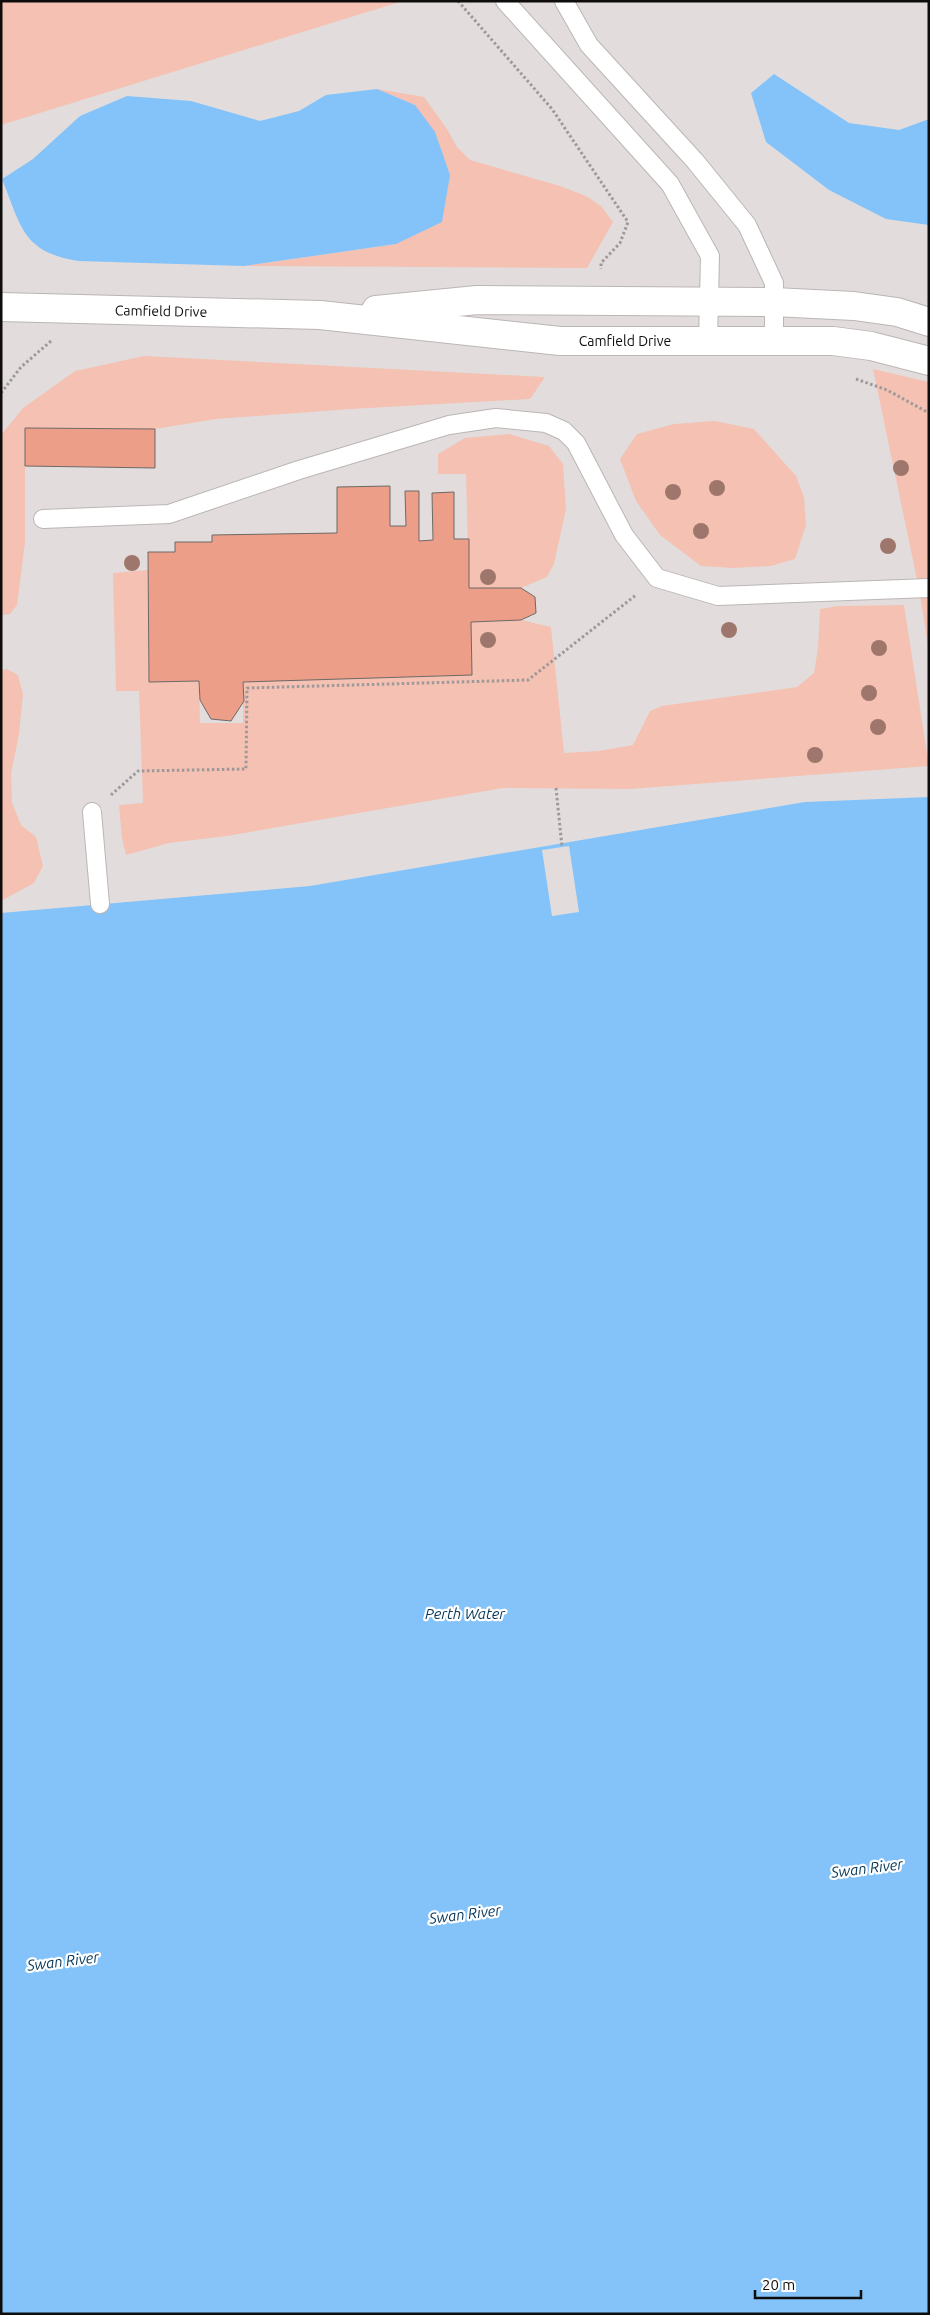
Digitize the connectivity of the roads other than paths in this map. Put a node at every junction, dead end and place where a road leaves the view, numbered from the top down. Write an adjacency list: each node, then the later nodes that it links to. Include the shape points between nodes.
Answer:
1 (505, 1): 3 (lane, via 670,184 710,256)
2 (564, 1): 4 (lane, via 589,45 695,161 746,225 774,283)
3 (711, 302): 4 (street, Camfield Drive); 6 (street, Camfield Drive, via 477,300); 9 (lane)
4 (774, 302): 7 (street, Camfield Drive, via 854,306 897,312); 8 (lane)
5 (1, 307): 6 (street, Camfield Drive)
6 (320, 315): 9 (street, Camfield Drive, via 560,341)
7 (929, 322)
8 (774, 341): 9 (street, Camfield Drive); 10 (street, Camfield Drive, via 862,344)
9 (708, 342)
10 (929, 361)
11 (43, 519): 12 (lane, via 169,514 299,470 449,425 496,418 546,423 564,431 576,443 624,535 657,578 718,596)
12 (929, 588)
13 (92, 812): 14 (lane)
14 (100, 904)

